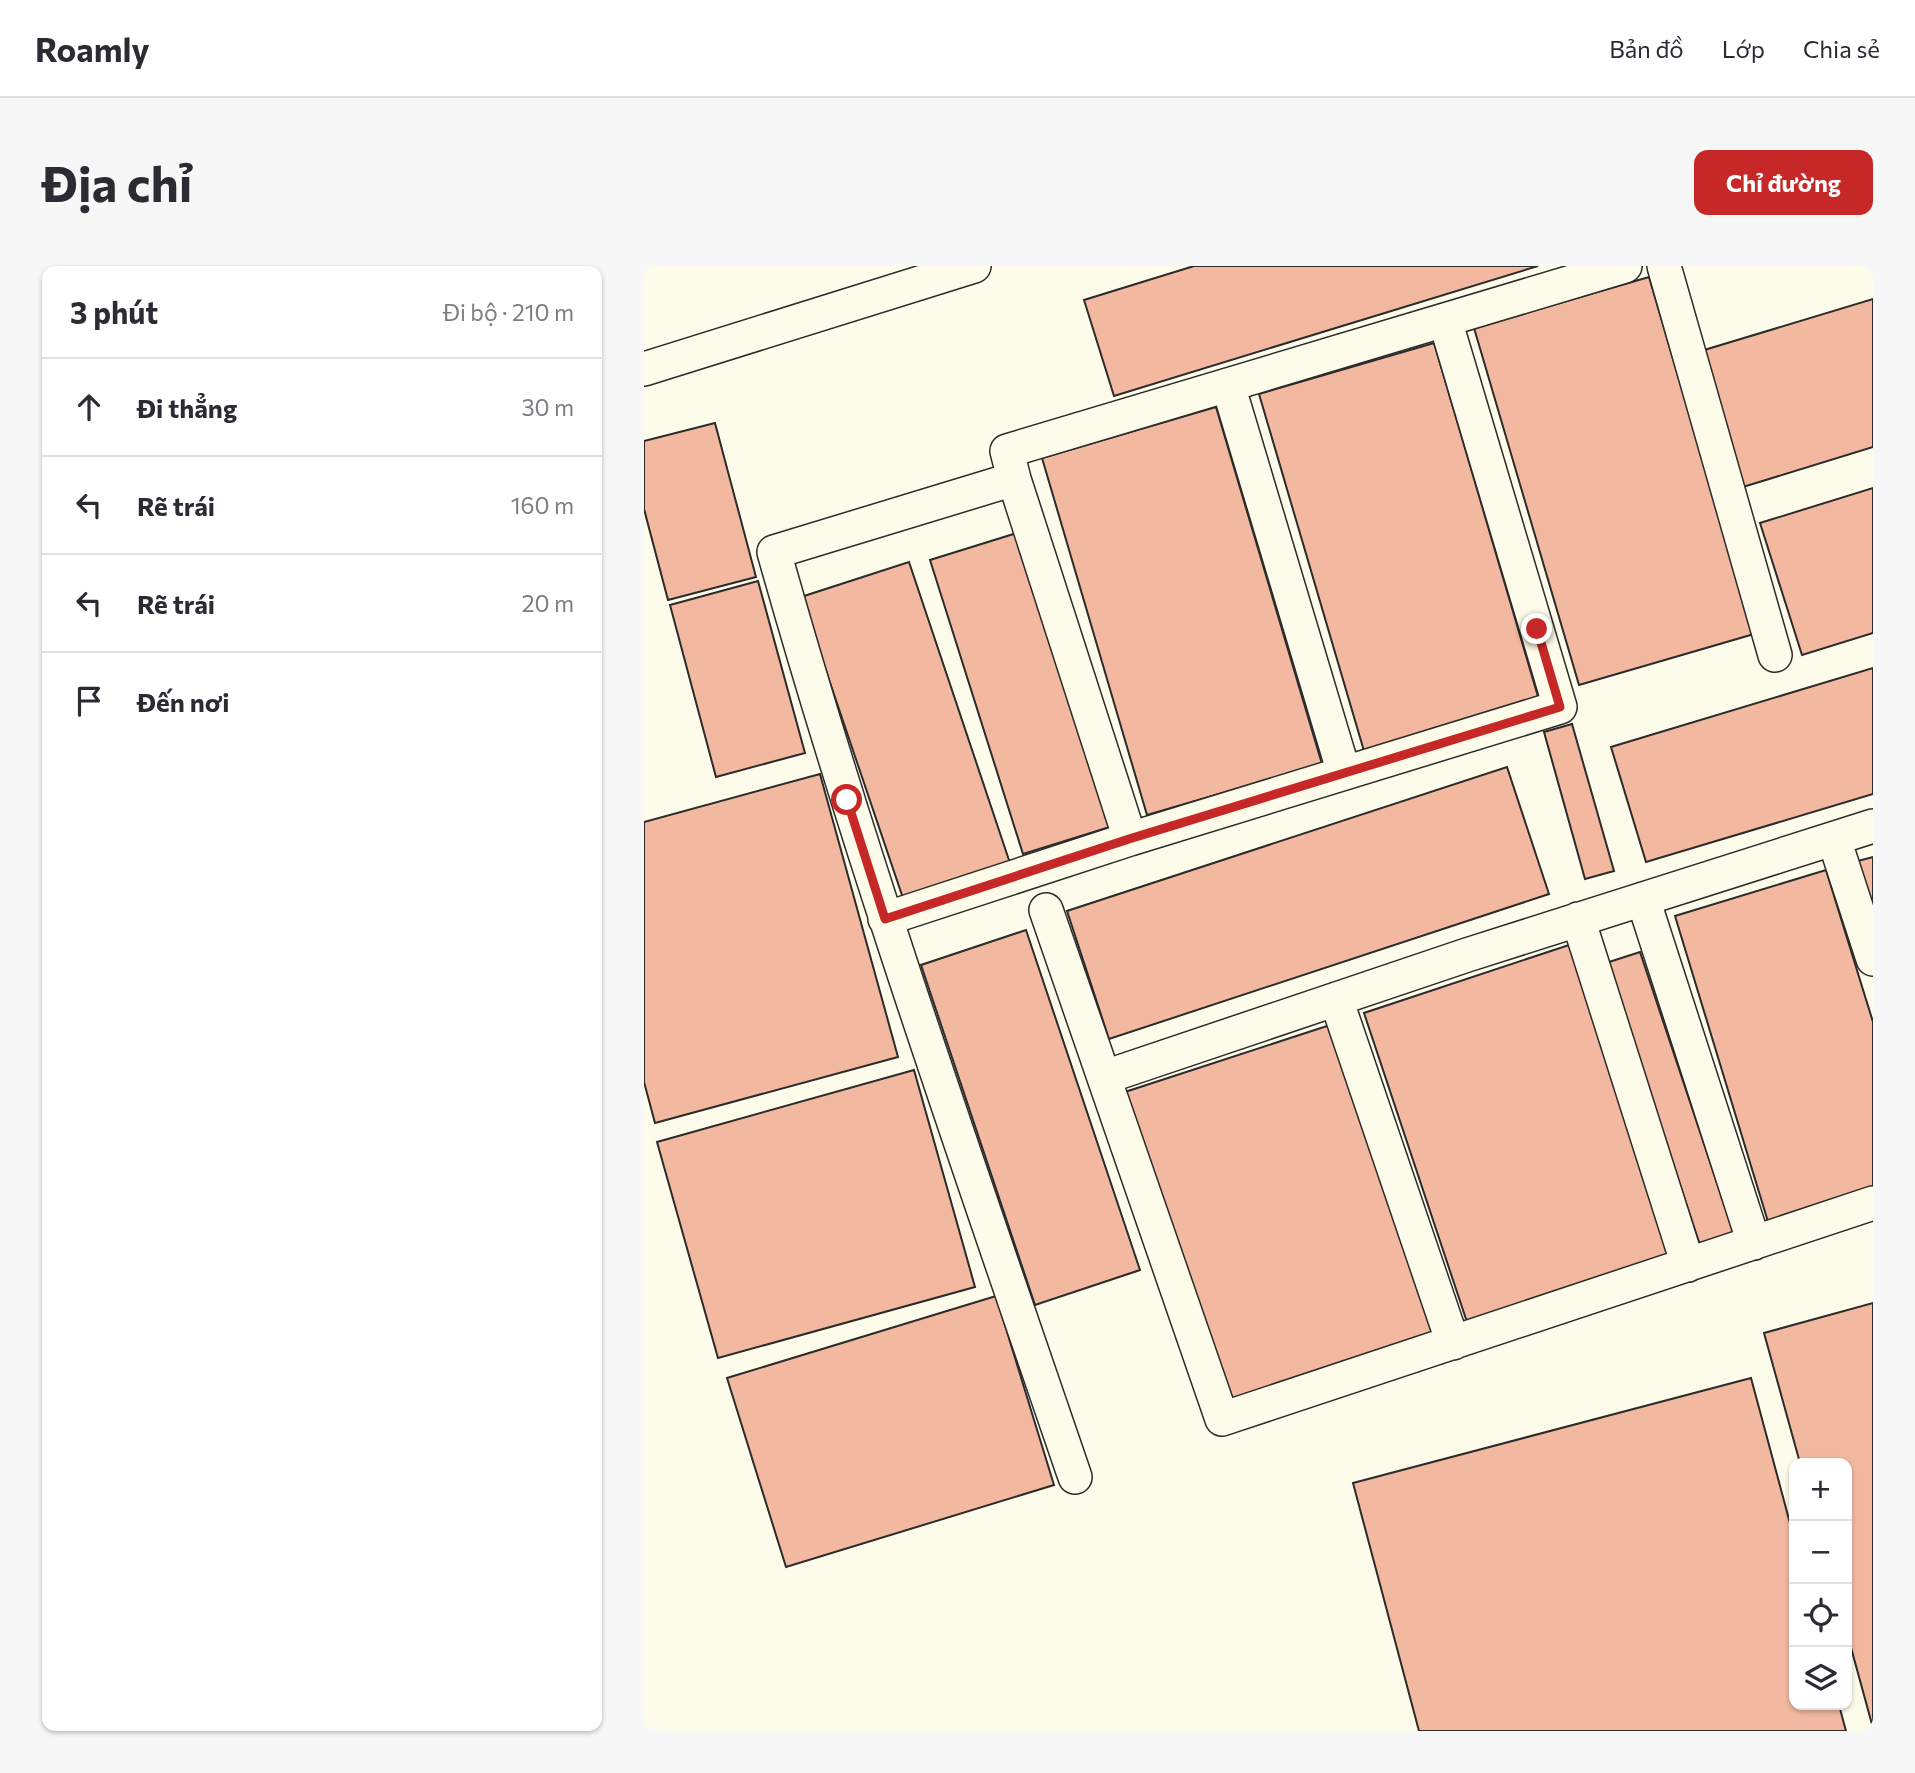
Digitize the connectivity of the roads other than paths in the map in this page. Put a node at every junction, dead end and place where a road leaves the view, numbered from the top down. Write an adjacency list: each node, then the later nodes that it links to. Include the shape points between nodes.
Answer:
1 (975, 266): 5 (street)
2 (1625, 266): 4 (street)
3 (1664, 266): 8 (street)
4 (1445, 320): 6 (street); 9 (street, via 1560,707)
5 (644, 369)
6 (1228, 385): 7 (street, via 1007,451); 9 (street)
7 (1014, 479): 11 (street); 15 (street, via 774,552)
8 (1775, 655)
9 (1345, 773): 11 (street)
10 (1873, 827): 12 (street)
11 (1129, 839): 15 (street)
12 (1834, 839): 13 (street); 17 (street)
13 (1643, 899): 16 (street); 21 (street)
14 (1046, 909): 19 (street)
15 (885, 919): 24 (street)
16 (1578, 919): 18 (street); 22 (street)
17 (1873, 959)
18 (1336, 999): 19 (street); 23 (street)
19 (1105, 1077): 23 (street, via 1222,1419)
20 (1873, 1203): 21 (street)
21 (1754, 1243): 22 (street)
22 (1688, 1265): 23 (street)
23 (1453, 1343)
24 (1075, 1477)

